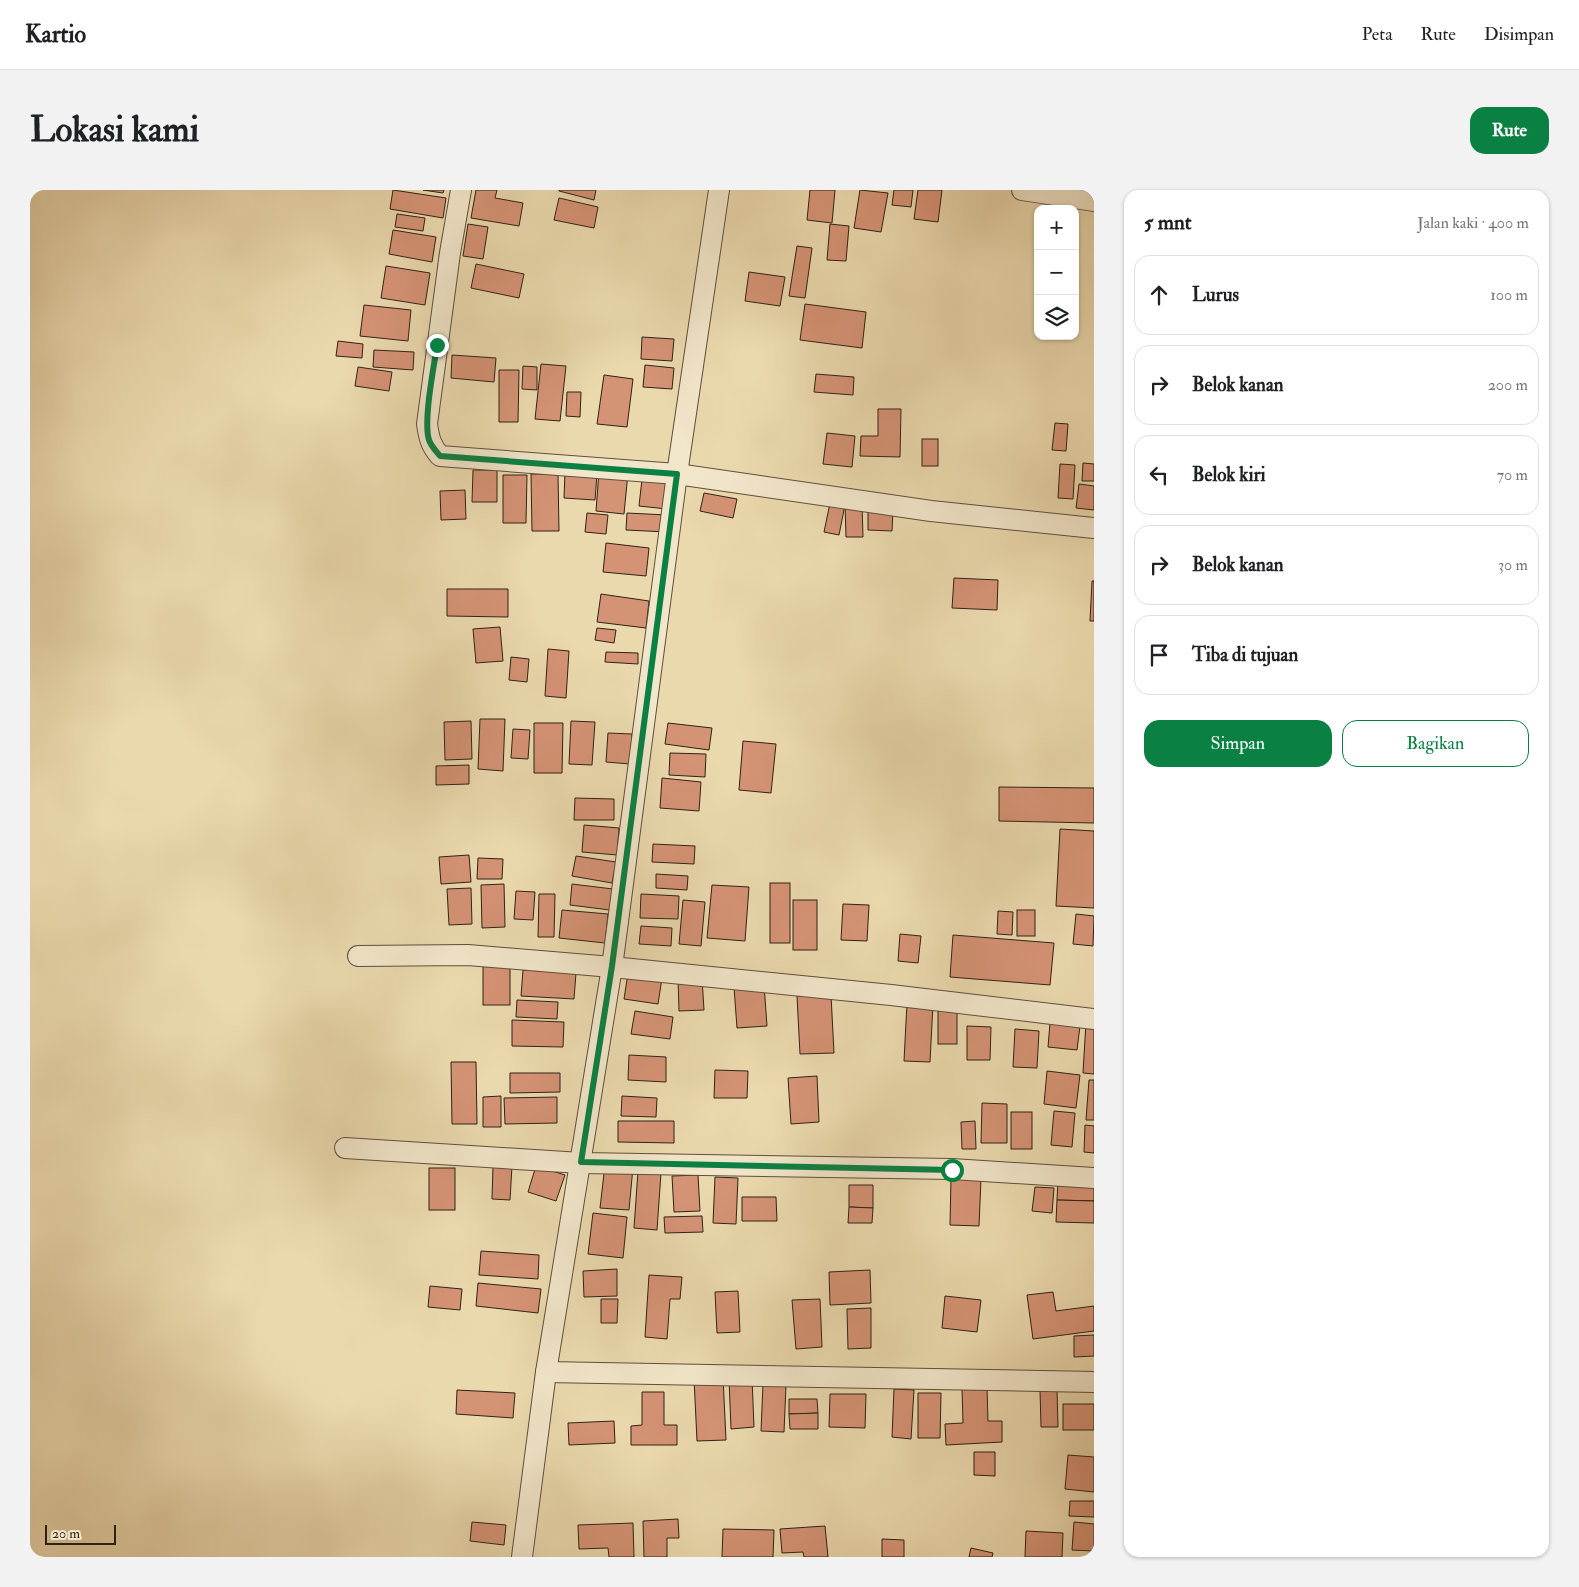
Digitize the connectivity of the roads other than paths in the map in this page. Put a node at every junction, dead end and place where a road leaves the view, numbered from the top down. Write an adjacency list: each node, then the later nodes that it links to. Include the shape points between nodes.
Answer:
1 (461, 190): 5 (street, via 427,424 433,448 440,456)
2 (719, 190): 5 (street)
3 (1022, 190): 4 (street)
4 (1094, 201)
5 (677, 474): 6 (street, via 930,511); 8 (street)
6 (1094, 528)
7 (358, 956): 8 (street, via 468,954)
8 (612, 966): 9 (street); 11 (street)
9 (1094, 1019)
10 (345, 1148): 11 (street)
11 (581, 1162): 12 (street, via 952,1170); 13 (street)
12 (1094, 1178)
13 (546, 1372): 14 (street); 15 (street)
14 (1094, 1382)
15 (522, 1557)

